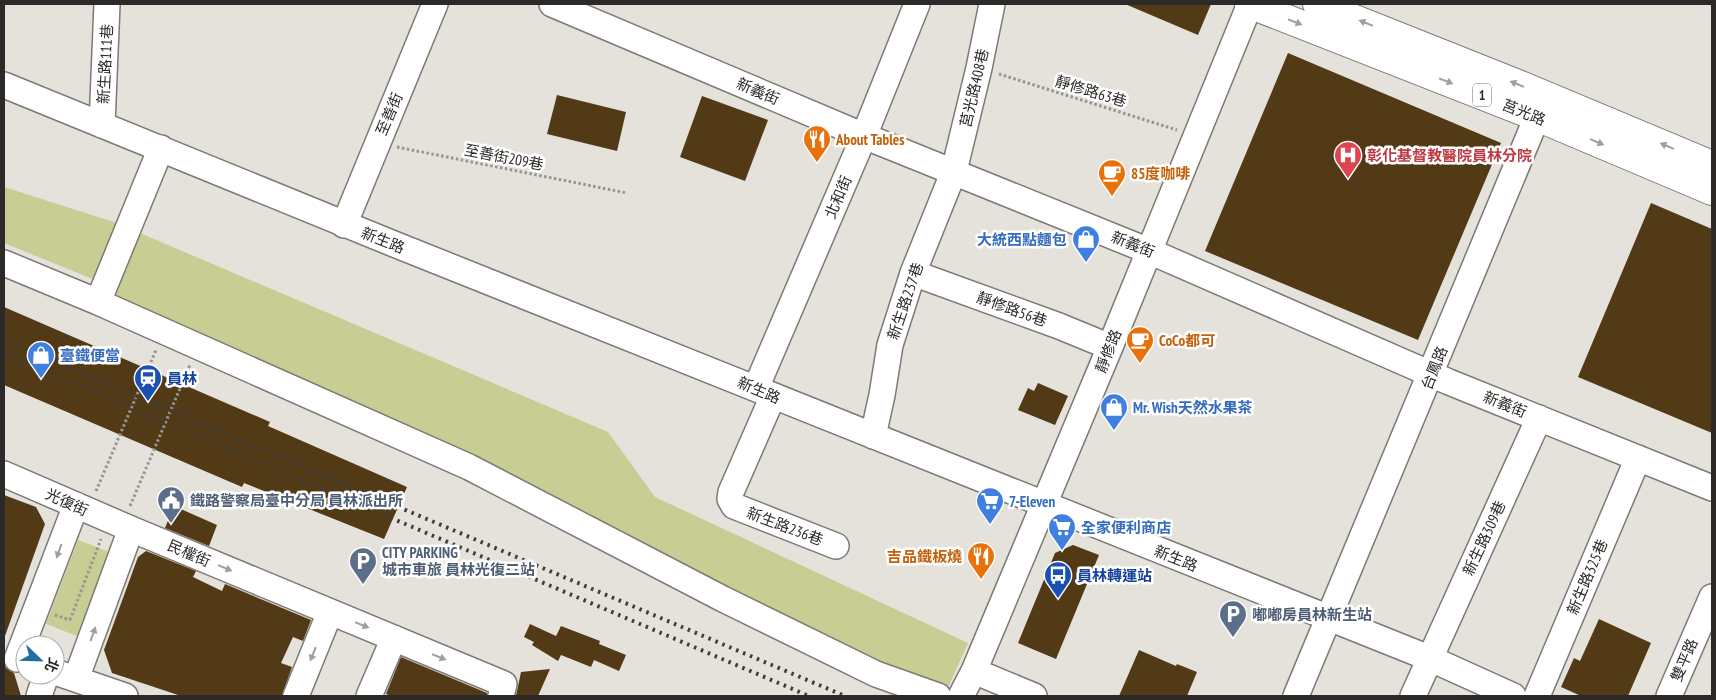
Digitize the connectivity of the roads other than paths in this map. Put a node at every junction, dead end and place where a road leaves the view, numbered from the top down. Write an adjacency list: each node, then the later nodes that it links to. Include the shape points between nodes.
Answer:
1 (107, 4): 11 (street, 新生路111巷)
2 (435, 4): 17 (street, 至善街)
3 (552, 4): 8 (street, 新義街)
4 (917, 4): 12 (street, 北和街)
5 (992, 4): 15 (street, 莒光路408巷)
6 (1250, 4): 10 (main road, 莒光路 / 1, one-way to 10); 18 (street, 靜修路)
7 (1317, 4): 14 (main road, 莒光路 / 1, one-way to 7)
8 (581, 9): 12 (street, 新義街)
9 (4, 85): 11 (street, 新生路)
10 (1537, 117): 16 (main road, 莒光路 / 1, one-way to 16); 23 (street, 台鳳路)
11 (102, 124): 13 (street, 新生路)
12 (864, 136): 15 (street, 新義街); 24 (street, 北和街)
13 (161, 148): 17 (street, 新生路); 21 (street)
14 (1712, 165)
15 (954, 171): 18 (street, 新義街); 20 (street, 新生路237巷)
16 (1712, 191)
17 (344, 225): 24 (street, 新生路)
18 (1149, 251): 22 (street, 靜修路); 23 (street, 新義街)
19 (4, 263): 21 (street)
20 (914, 273): 22 (street, 靜修路56巷); 26 (street, 新生路237巷, via 890,345)
21 (98, 302): 46 (street, via 469,467 723,600 876,674)
22 (1110, 347): 30 (street, 靜修路)
23 (1431, 374): 25 (street, 新義街); 35 (street, 台鳳路)
24 (764, 392): 26 (street, 新生路); 32 (street, 新生路236巷, via 730,499 734,506)
25 (1539, 418): 27 (street, 新義街); 39 (street, 新生路309巷)
26 (873, 436): 30 (street, 新生路)
27 (1638, 458): 29 (street, 新義街); 52 (street, 新生路325巷)
28 (4, 474): 31 (street, 光復街)
29 (1712, 488)
30 (1044, 505): 35 (street, 新生路); 40 (street, 靜修路)
31 (105, 518): 34 (street, 民權街, one-way to 34); 37 (street, one-way to 37, via 38,609); 41 (street, one-way to 31, via 95,629)
32 (836, 546)
33 (1712, 597): 36 (street, 雙平路)
34 (330, 612): 38 (street, 民權街, one-way to 38); 43 (street, one-way to 43)
35 (1329, 619): 39 (street, 新生路); 49 (street, 台鳳路)
36 (1706, 625): 53 (street, 雙平路)
37 (26, 635)
38 (394, 638): 44 (street); 45 (street, 民權街, one-way to 45, via 504,684)
39 (1429, 658): 50 (street, 新生路309巷); 51 (street, 新生路)
40 (974, 671): 47 (street, 靜修路); 48 (street)
41 (66, 676): 42 (street)
42 (125, 696)
43 (296, 696)
44 (369, 696)
45 (501, 696)
46 (938, 696)
47 (961, 696)
48 (1034, 696)
49 (1296, 696)
50 (1413, 696)
51 (1511, 696)
52 (1537, 696)
53 (1669, 696)

